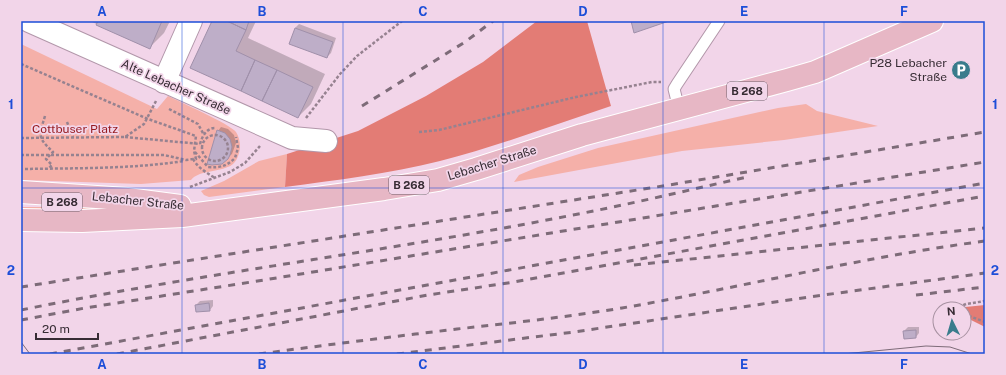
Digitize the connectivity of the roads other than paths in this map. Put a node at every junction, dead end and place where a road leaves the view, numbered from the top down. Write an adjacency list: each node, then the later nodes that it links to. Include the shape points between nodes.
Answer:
1 (29, 21): 5 (street, Alte Lebacher Straße)
2 (191, 21): 5 (street)
3 (719, 21): 6 (lane, via 674,89)
4 (932, 21): 6 (main road, Lebacher Straße / B 268, via 815,72)
5 (164, 82): 7 (street, Alte Lebacher Straße, via 282,134)
6 (678, 109): 11 (main road, Lebacher Straße / B 268, via 582,135 438,180)
7 (326, 141)
8 (21, 192): 9 (main road, Lebacher Straße / B 268)
9 (102, 197): 10 (main road, B 268, via 72,202); 11 (main road, Lebacher Straße / B 268)
10 (21, 202)
11 (231, 210): 12 (main road, Lebacher Straße / B 268, via 182,216)
12 (21, 220)

